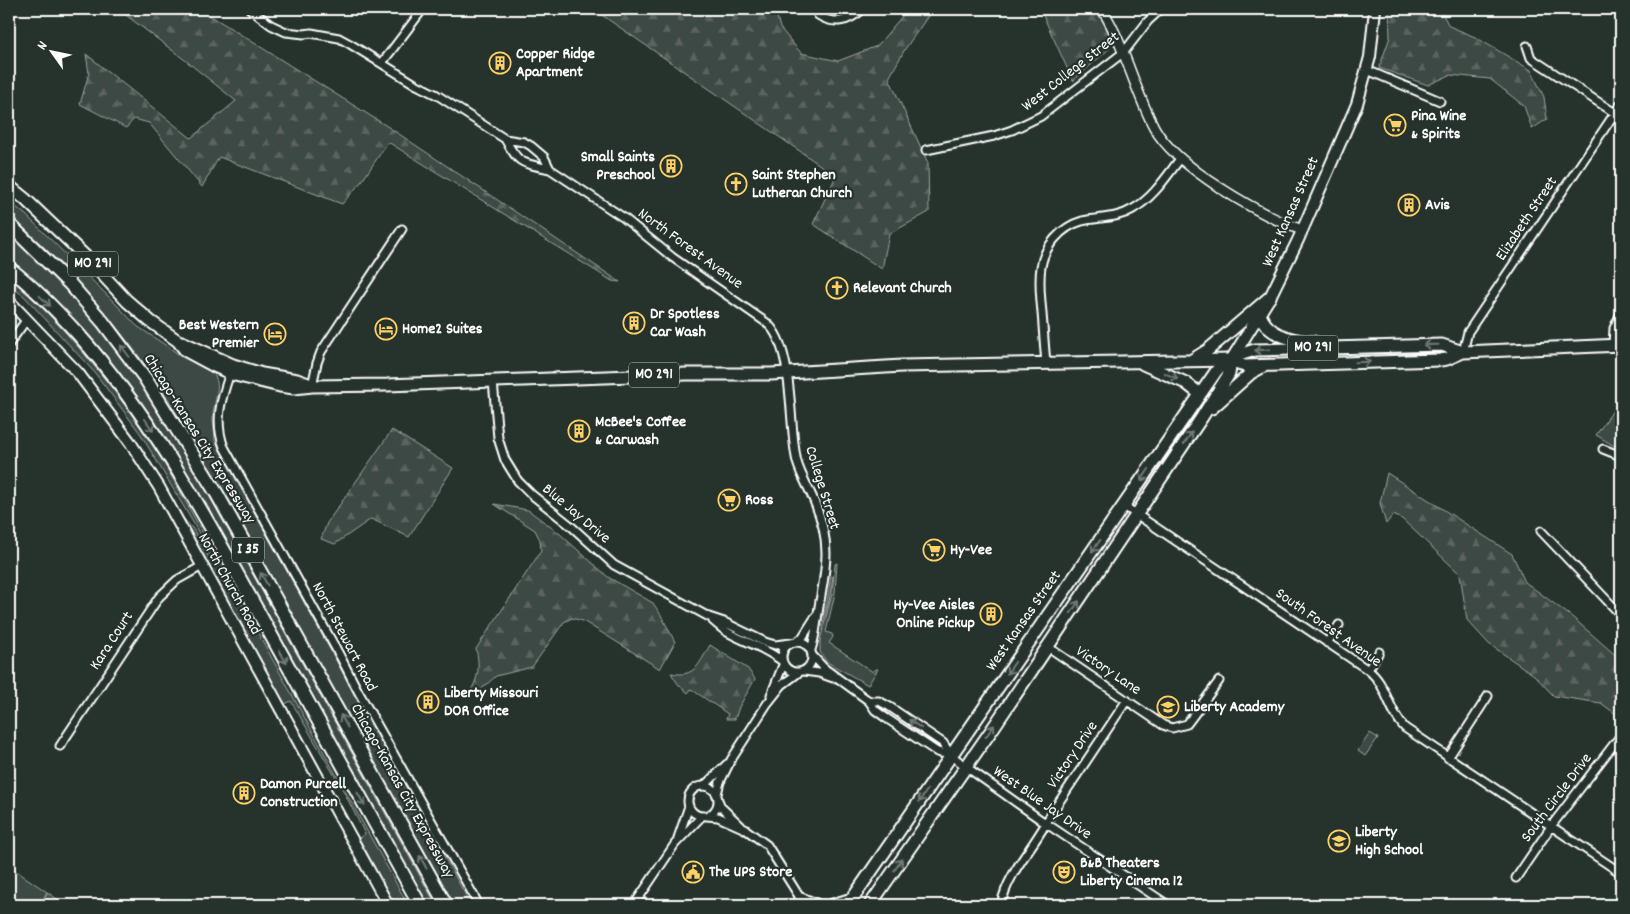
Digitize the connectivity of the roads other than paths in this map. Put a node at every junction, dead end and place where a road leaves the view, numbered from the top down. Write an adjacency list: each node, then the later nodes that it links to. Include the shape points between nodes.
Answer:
1 (250, 9): 10 (street, North Forest Avenue, via 286,32 339,38)
2 (423, 9): 10 (street)
3 (863, 9): 7 (street, via 837,22)
4 (1102, 9): 9 (street)
5 (1161, 9): 9 (street, West College Street)
6 (1375, 9): 11 (main road, West Kansas Street, via 1373,44)
7 (818, 16)
8 (1527, 46): 14 (street, via 1531,58)
9 (1124, 52): 16 (street, West College Street, via 1041,116 1024,125 994,136); 17 (street, via 1155,129)
10 (382, 63): 15 (street, North Forest Avenue)
11 (1367, 70): 12 (street); 22 (main road, West Kansas Street, via 1357,104)
12 (1440, 101)
13 (1621, 104): 14 (street, Elizabeth Street)
14 (1618, 115): 33 (street, Elizabeth Street, via 1468,332)
15 (505, 139): 18 (street, North Forest Avenue, via 524,142 537,150); 18 (street, North Forest Avenue, via 517,159 527,165)
16 (926, 150)
17 (1180, 159): 22 (street, via 1198,174 1260,212); 37 (street, via 1156,190 1138,206 1117,217 1074,224 1049,246 1042,261 1040,278)
18 (550, 169): 39 (street, North Forest Avenue, via 624,218 672,257 773,328)
19 (9, 186): 29 (main road, MO 291, via 88,259 127,301)
20 (9, 224): 89 (highway, Chicago-Kansas City Expressway / I 35, one-way to 20, via 217,494 145,378 70,284)
21 (402, 229): 42 (street, via 325,346 316,363)
22 (1302, 230): 24 (main road, West Kansas Street)
23 (9, 268): 88 (highway, I 35, one-way to 88, via 97,355 161,442 210,524)
24 (1270, 297): 27 (main road, West Kansas Street); 35 (main road)
25 (9, 301): 28 (main road, North Church Road)
26 (1621, 313): 31 (street, via 1614,328)
27 (1260, 314): 32 (main road, via 1266,326 1285,337); 34 (main road, West Kansas Street)
28 (27, 319): 30 (street); 50 (main road, North Church Road, via 78,373 130,442)
29 (178, 341): 40 (main road, MO 291, via 194,356); 42 (main road, MO 291, via 233,365)
30 (9, 344)
31 (1617, 346): 33 (main road, MO 291)
32 (1340, 348): 33 (main road, MO 291, one-way to 32, via 1442,345); 34 (main road, MO 291, one-way to 34, via 1255,350)
33 (1463, 352): 38 (main road, MO 291, one-way to 33, via 1440,360)
34 (1231, 360): 35 (main road, MO 291); 38 (main road, MO 291, via 1245,366); 43 (main road, West Kansas Street, via 1217,370); 44 (main road, West Kansas Street, via 1229,374)
35 (1191, 361): 36 (main road, MO 291)
36 (1139, 362): 37 (main road, MO 291); 43 (main road, one-way to 43, via 1186,382)
37 (1046, 363): 39 (main road, MO 291)
38 (1268, 365): 44 (main road, via 1252,373)
39 (787, 372): 41 (main road, MO 291); 51 (street, College Street, via 798,464 822,524 826,551)
40 (230, 373): 42 (main road, MO 291, via 280,386); 90 (street, North Stewart Road, via 219,410 219,429 224,447)
41 (493, 381): 42 (main road, MO 291); 53 (street, Blue Jay Drive, via 498,438 505,460 518,481 614,565)
42 (312, 386)
43 (1200, 394): 47 (main road, West Kansas Street, one-way to 47)
44 (1202, 417): 48 (main road, West Kansas Street, one-way to 44)
45 (1603, 449): 46 (street)
46 (1621, 456)
47 (1124, 506): 48 (street, South Forest Avenue); 71 (main road, West Kansas Street, one-way to 71)
48 (1136, 514): 56 (street, South Forest Avenue); 57 (main road, West Kansas Street, one-way to 48)
49 (1541, 531): 52 (street)
50 (202, 566): 70 (street, Kara Court, via 177,580 158,597); 87 (main road, North Church Road)
51 (818, 612): 55 (street, College Street, via 802,638); 58 (street, College Street)
52 (1620, 612)
53 (709, 617): 55 (street, Blue Jay Drive, via 775,645); 60 (street, Blue Jay Drive, via 726,632 759,646)
54 (1339, 625): 56 (street)
55 (793, 642): 58 (street, via 804,644); 60 (street, via 783,650)
56 (1327, 643): 61 (street, South Forest Avenue)
57 (1048, 647): 67 (street, Victory Lane); 74 (main road, West Kansas Street, one-way to 57)
58 (811, 652): 62 (street, via 811,664); 63 (street)
59 (1379, 652): 61 (street)
60 (782, 663): 62 (street, via 789,671); 68 (street)
61 (1368, 670): 72 (street, South Forest Avenue, via 1377,677 1401,725)
62 (801, 672): 63 (street, via 819,673); 68 (street, via 782,685)
63 (840, 681): 66 (street)
64 (1219, 681): 67 (street, Victory Lane, via 1187,724 1172,728)
65 (1488, 696): 72 (street)
66 (868, 700): 71 (street, via 875,710 936,752); 71 (street, one-way to 66, via 943,743 890,707)
67 (1127, 700): 79 (street, Victory Drive)
68 (767, 704): 73 (street)
69 (1621, 735): 80 (street, South Circle Drive)
70 (60, 746)
71 (951, 755): 74 (street, West Blue Jay Drive); 86 (main road, West Kansas Street, one-way to 86)
72 (1448, 758): 80 (street, South Forest Avenue)
73 (731, 760): 75 (street); 76 (street, via 720,782)
74 (965, 766): 79 (street, West Blue Jay Drive); 94 (main road, West Kansas Street, one-way to 74)
75 (704, 786): 76 (street, via 711,788); 77 (street, via 690,793)
76 (717, 797): 78 (street, via 716,808); 81 (street, via 721,807)
77 (689, 806): 78 (street, via 694,813); 82 (street)
78 (704, 816): 81 (street, via 718,817); 82 (street)
79 (1046, 824): 95 (street, Victory Drive, via 1013,874); 96 (street, West Blue Jay Drive)
80 (1552, 825): 83 (street, South Forest Avenue); 84 (street, South Circle Drive)
81 (745, 830): 85 (street, via 767,845)
82 (675, 844): 91 (street)
83 (1621, 873)
84 (1516, 878)
85 (803, 902): 92 (main road)
86 (850, 902): 93 (main road)
87 (388, 905)
88 (420, 905)
89 (446, 905)
90 (479, 905)
91 (634, 905)
92 (816, 905)
93 (833, 905)
94 (870, 905)
95 (1001, 905)
96 (1168, 905)

